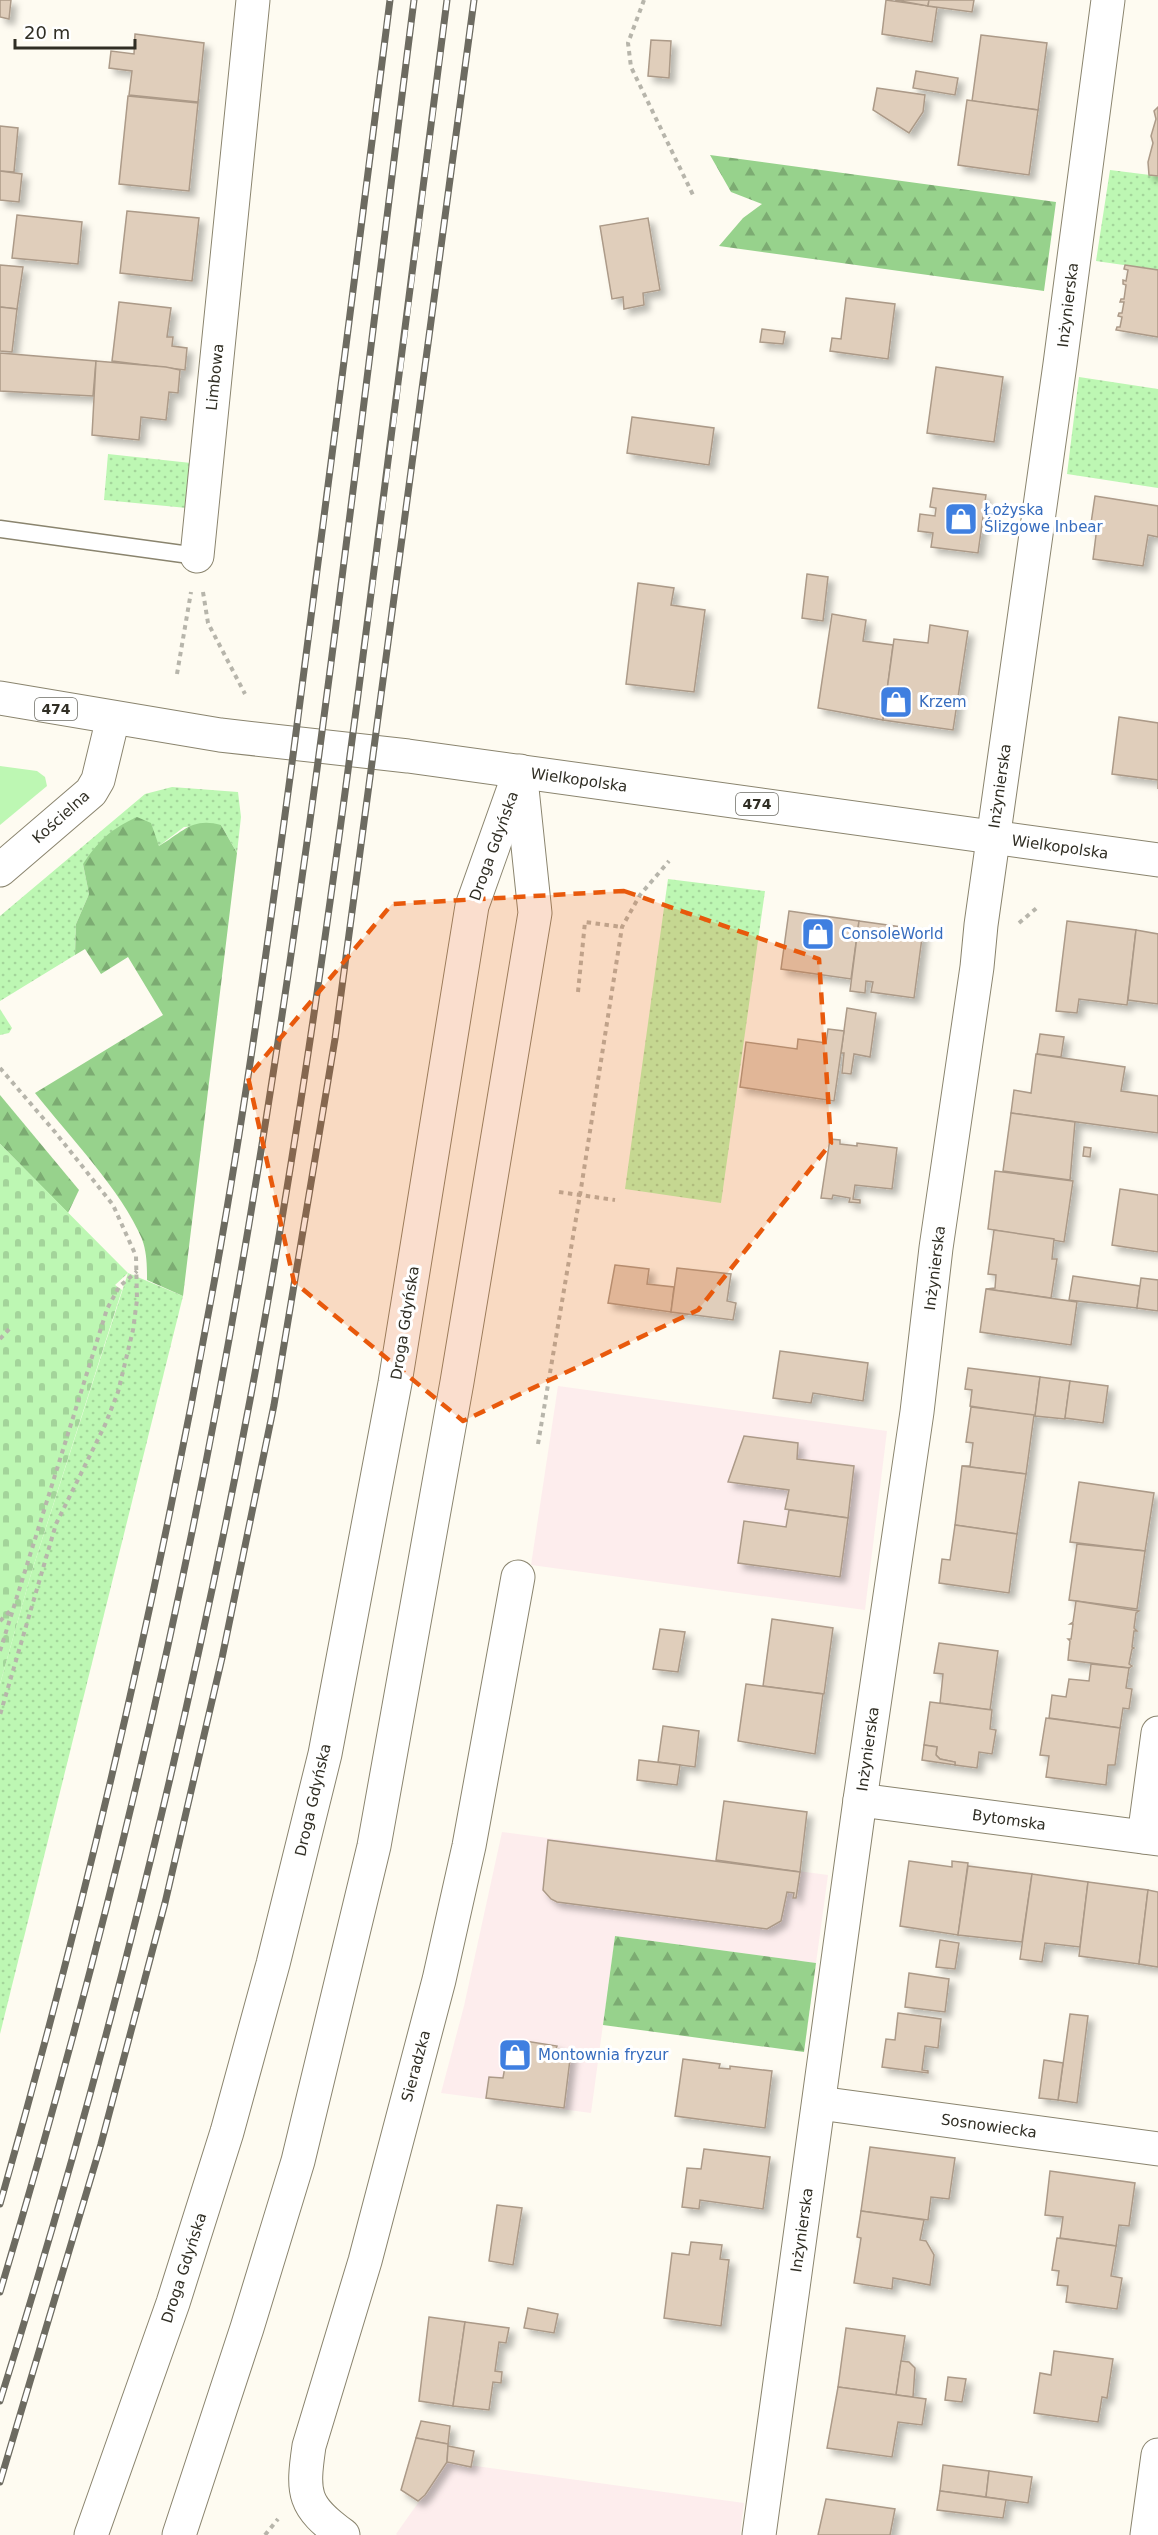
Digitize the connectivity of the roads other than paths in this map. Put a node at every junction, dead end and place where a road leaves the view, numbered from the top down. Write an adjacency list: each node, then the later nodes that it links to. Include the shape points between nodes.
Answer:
1 (253, 0): 4 (street, Limbowa)
2 (1108, 0): 8 (street, Inżynierska)
3 (0, 529): 4 (lane)
4 (197, 556)
5 (0, 698): 6 (street, Wielkopolska / 474)
6 (113, 718): 7 (street, Wielkopolska / 474, via 220,735); 10 (street, Kościelna, via 98,780 91,792)
7 (520, 771): 8 (street, Wielkopolska / 474); 18 (street, Droga Gdyńska, via 472,906 395,1383 320,1776 227,2132 173,2302); 19 (street, Droga Gdyńska, via 535,913 374,1846 298,2161)
8 (993, 838): 9 (street, Wielkopolska / 474); 13 (street, Inżynierska, via 917,1412)
9 (1158, 860)
10 (0, 870)
11 (518, 1577): 20 (street, Sieradzka, via 469,1846 439,1980 366,2261 309,2446 305,2477 308,2498 314,2511)
12 (1158, 1733): 14 (street)
13 (860, 1800): 14 (street, Bytomska); 15 (street, Inżynierska)
14 (1151, 1838)
15 (819, 2103): 16 (street, Sosnowiecka); 21 (street, Inżynierska)
16 (1158, 2149)
17 (1158, 2455): 22 (street)
18 (91, 2535)
19 (179, 2535)
20 (343, 2535)
21 (759, 2535)
22 (1147, 2535)

